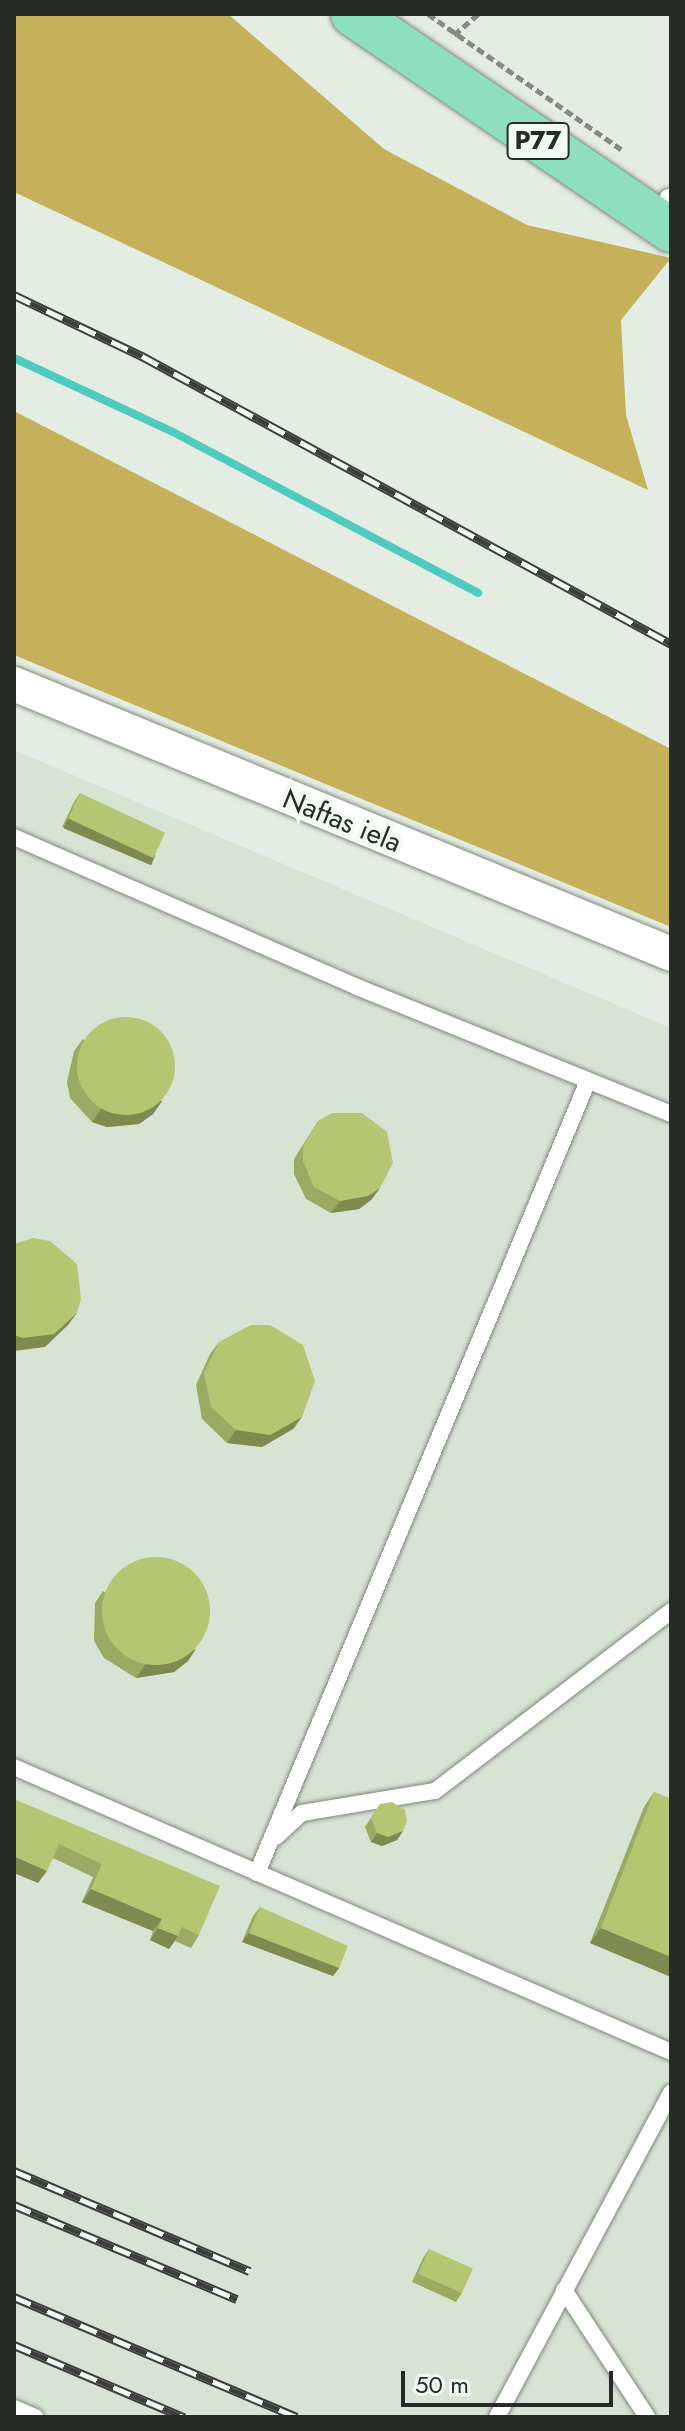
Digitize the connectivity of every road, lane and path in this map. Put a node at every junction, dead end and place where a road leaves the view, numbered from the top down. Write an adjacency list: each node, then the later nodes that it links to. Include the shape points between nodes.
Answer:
1 (353, 14): 4 (main road, P77)
2 (428, 14): 3 (path)
3 (630, 155)
4 (667, 208)
5 (14, 684): 7 (street, Naftas iela)
6 (14, 837): 8 (lane)
7 (671, 954)
8 (588, 1081): 9 (lane); 12 (lane)
9 (671, 1114)
10 (671, 1611): 12 (lane, via 435,1791 302,1813)
11 (14, 1767): 13 (lane)
12 (269, 1844): 13 (lane)
13 (257, 1873): 14 (lane)
14 (671, 2052)
15 (671, 2093): 16 (lane)
16 (564, 2290): 19 (lane); 20 (lane)
17 (14, 2408): 18 (lane)
18 (35, 2417)
19 (497, 2417)
20 (647, 2417)

